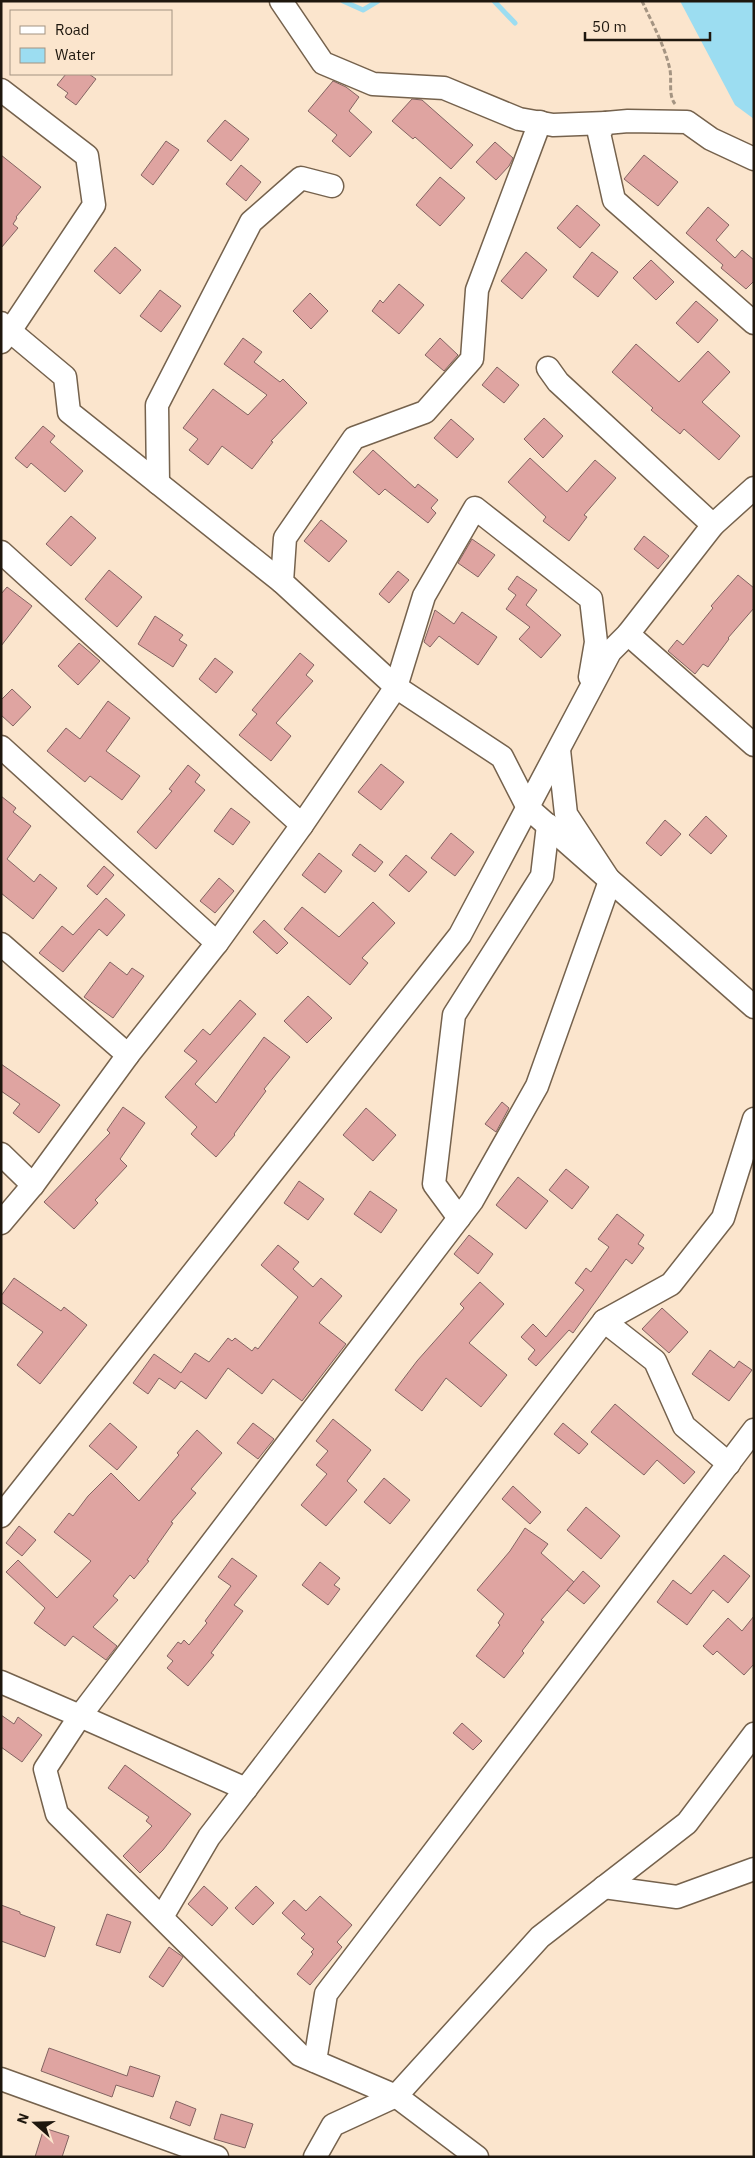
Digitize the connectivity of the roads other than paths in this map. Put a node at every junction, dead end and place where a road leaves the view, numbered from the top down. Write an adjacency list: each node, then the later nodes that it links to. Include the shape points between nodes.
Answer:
1 (281, 1): 3 (street, via 323,63 373,84 444,88 518,119)
2 (1, 90): 8 (street, via 87,156 94,205)
3 (540, 122): 4 (street); 14 (street, via 477,290 472,359 424,412 354,438 285,538)
4 (606, 123): 5 (street, via 687,122 711,139); 7 (street, via 599,133 614,200)
5 (754, 160)
6 (332, 186): 10 (street, via 301,178 251,222 157,406)
7 (754, 323)
8 (4, 332): 10 (street, via 65,377 69,412)
9 (548, 368): 12 (street, via 558,382)
10 (158, 483): 14 (street)
11 (754, 488): 12 (street)
12 (713, 525): 15 (street)
13 (1, 552): 22 (street)
14 (282, 582): 16 (street)
15 (628, 634): 17 (street, via 610,652); 18 (street)
16 (396, 687): 17 (street, via 424,596 475,508 591,599 596,642); 21 (street, via 502,757); 22 (street)
17 (586, 698): 20 (street)
18 (754, 745)
19 (1, 747): 25 (street)
20 (558, 750): 21 (street); 24 (street, via 566,814)
21 (528, 808): 23 (street); 37 (street, via 460,935)
22 (302, 826): 25 (street)
23 (548, 826): 24 (street); 32 (street, via 542,876 454,1015 434,1184)
24 (610, 881): 27 (street); 32 (street, via 537,1086 472,1201)
25 (217, 943): 28 (street)
26 (1, 944): 28 (street)
27 (754, 1007)
28 (128, 1055): 31 (street)
29 (754, 1119): 34 (street, via 723,1218 671,1284)
30 (1, 1154): 31 (street)
31 (33, 1185): 33 (street)
32 (459, 1218): 39 (street)
33 (1, 1223)
34 (604, 1321): 36 (street, via 655,1362 684,1426); 41 (street)
35 (754, 1430): 36 (street)
36 (729, 1464): 45 (street, via 326,1994)
37 (1, 1516)
38 (1, 1682): 39 (street)
39 (80, 1716): 41 (street); 44 (street, via 45,1769 57,1814)
40 (752, 1740): 43 (street, via 688,1823)
41 (246, 1789): 44 (street, via 209,1836)
42 (754, 1869): 43 (street, via 677,1897)
43 (604, 1887): 47 (street, via 540,1937)
44 (162, 1917): 45 (street, via 300,2054)
45 (315, 2061): 47 (street)
46 (1, 2080): 48 (street)
47 (396, 2096): 49 (street, via 333,2126); 50 (street)
48 (217, 2157)
49 (315, 2157)
50 (477, 2157)

